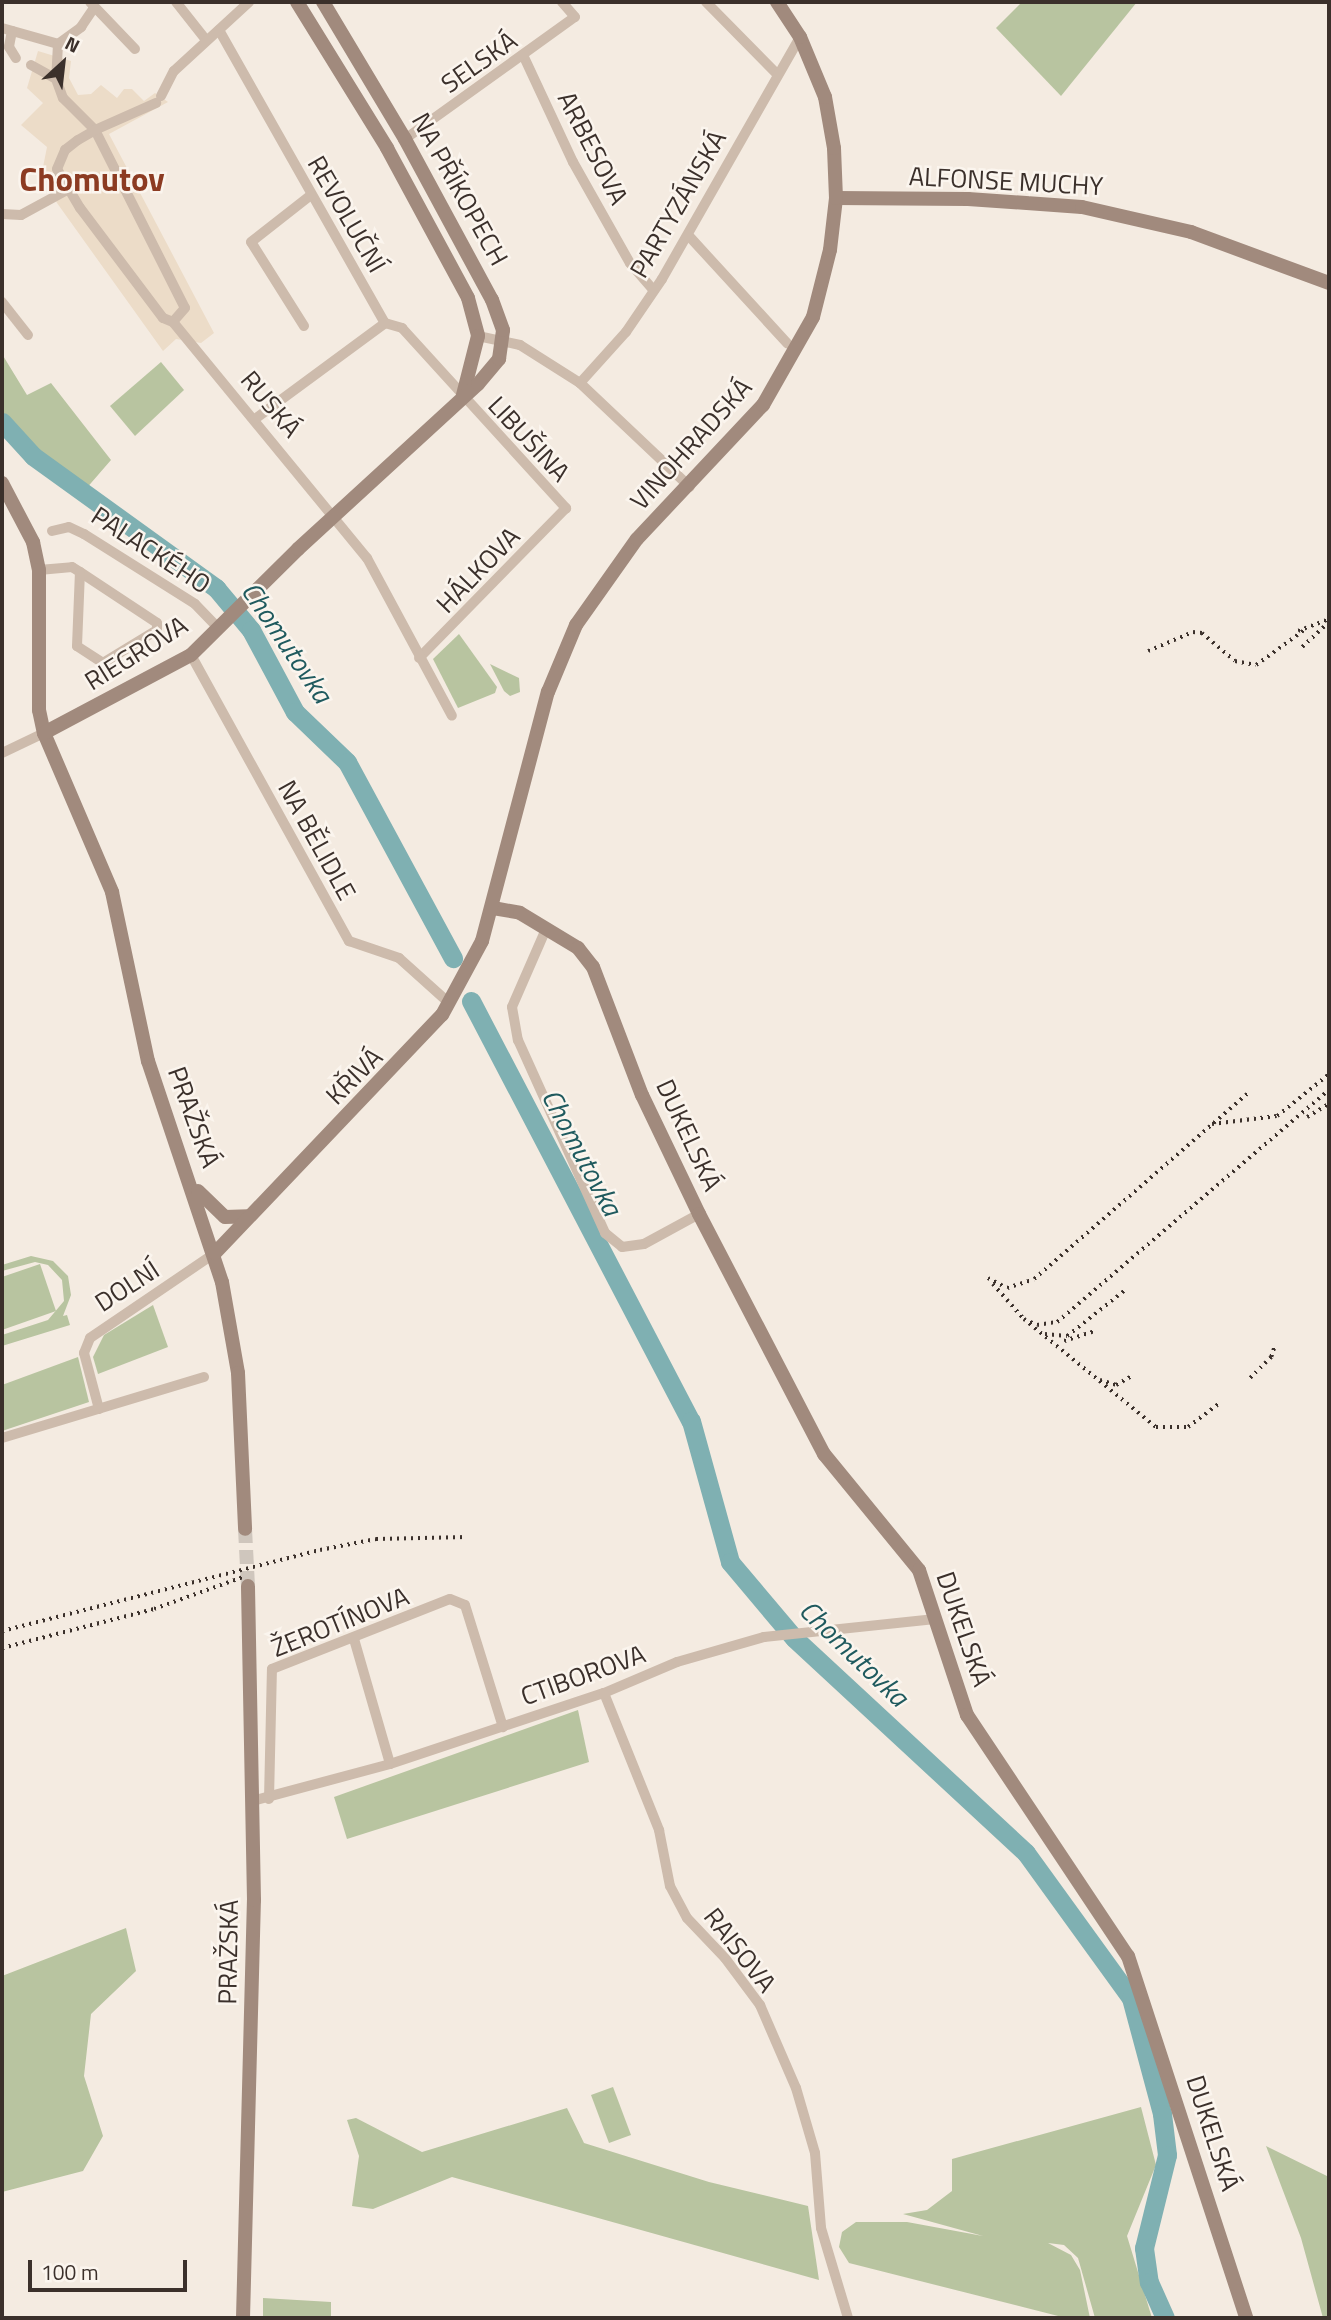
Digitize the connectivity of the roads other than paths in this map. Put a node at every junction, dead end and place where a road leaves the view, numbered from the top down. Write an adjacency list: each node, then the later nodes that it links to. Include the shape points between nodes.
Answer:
1 (176, 2): 12 (street)
2 (249, 2): 10 (street)
3 (297, 2): 34 (street, NA PŘÍKOPECH, via 387,148 458,279)
4 (323, 2): 21 (street, NA PŘÍKOPECH)
5 (562, 2): 15 (street, SELSKÁ, via 575,17)
6 (706, 2): 18 (street)
7 (777, 2): 11 (street, VINOHRADSKÁ)
8 (92, 5): 13 (street, via 81,27); 14 (street)
9 (7, 29): 13 (street); 16 (street)
10 (219, 30): 12 (street); 23 (street, REVOLUČNÍ)
11 (800, 37): 18 (street, PARTYZÁNSKÁ); 24 (street, VINOHRADSKÁ, via 830,114)
12 (206, 40): 20 (street, via 174,71 159,99)
13 (58, 44): 19 (street)
14 (135, 49)
15 (524, 57): 21 (street, SELSKÁ); 28 (street, ARBESOVA, via 579,174 629,263)
16 (16, 58)
17 (31, 65): 19 (street)
18 (777, 74): 26 (street, PARTYZÁNSKÁ)
19 (56, 79): 20 (street, via 63,98)
20 (95, 130): 22 (street, via 65,149 59,161 58,177); 30 (street, via 185,308)
21 (405, 139): 35 (street, NA PŘÍKOPECH, via 492,300)
22 (67, 190): 25 (street, via 21,215); 30 (street, RUSKÁ, via 163,318)
23 (311, 195): 31 (street, REVOLUČNÍ); 32 (street, via 251,242)
24 (836, 198): 27 (street, ALFONSE MUCHY, via 968,199 1082,207 1191,232); 41 (street, VINOHRADSKÁ, via 819,301 798,350 763,405)
25 (2, 214)
26 (688, 235): 28 (street, PARTYZÁNSKÁ); 36 (street)
27 (1329, 283)
28 (653, 289): 37 (street, PARTYZÁNSKÁ, via 626,332)
29 (2, 302): 33 (street)
30 (173, 322): 39 (street, RUSKÁ)
31 (385, 323): 38 (street, REVOLUČNÍ, via 402,328); 39 (street)
32 (304, 326)
33 (28, 335)
34 (478, 336): 35 (street); 38 (street)
35 (505, 340): 37 (street, via 535,352); 38 (street, via 495,367)
36 (787, 343)
37 (580, 383): 41 (street)
38 (462, 399): 43 (street, LIBUŠINA); 44 (street)
39 (255, 419): 44 (street, RUSKÁ)
40 (2, 483): 45 (street)
41 (690, 487): 55 (street, VINOHRADSKÁ, via 637,539 588,604 558,664)
42 (2, 495): 45 (street)
43 (566, 508): 51 (street, HÁLKOVA)
44 (335, 515): 49 (street, RIEGROVA); 51 (street, HÁLKOVA, via 367,558)
45 (25, 522): 47 (street)
46 (52, 531): 49 (street, PALACKÉHO, via 69,527 84,534)
47 (38, 570): 48 (street, via 72,567); 53 (street, via 39,710)
48 (80, 572): 48 (street, via 157,622 157,630 103,663 77,646)
49 (223, 623): 50 (street, RIEGROVA)
50 (191, 655): 53 (street, RIEGROVA); 57 (street, NA BĚLIDLE, via 349,941 399,958)
51 (419, 658): 52 (street, HÁLKOVA)
52 (452, 716)
53 (44, 733): 54 (street); 58 (street, PRAŽSKÁ, via 112,892 148,1061)
54 (2, 753)
55 (493, 908): 56 (street, DUKELSKÁ, via 520,914); 57 (street, KŘIVÁ, via 482,941)
56 (546, 929): 59 (street, DUKELSKÁ, via 578,947 593,967 642,1095); 59 (street, via 512,1007 518,1040 606,1233 622,1247 644,1244)
57 (449, 1003): 60 (street, KŘIVÁ, via 423,1040)
58 (192, 1184): 60 (street, via 225,1217); 61 (street, PRAŽSKÁ)
59 (699, 1214): 67 (street, DUKELSKÁ, via 824,1454 919,1570)
60 (248, 1216): 61 (street, KŘIVÁ)
61 (215, 1253): 63 (street, DOLNÍ, via 90,1338 84,1353); 65 (street, PRAŽSKÁ, via 238,1373)
62 (204, 1377): 63 (street)
63 (99, 1409): 64 (street)
64 (2, 1438)
65 (246, 1529)
66 (248, 1586): 73 (street, PRAŽSKÁ)
67 (935, 1619): 69 (street, CTIBOROVA, via 764,1637 677,1662); 76 (street, DUKELSKÁ, via 967,1715 1128,1956)
68 (354, 1639): 70 (street, ŽEROTÍNOVA, via 450,1599 465,1605); 71 (street); 72 (street, ŽEROTÍNOVA, via 269,1674)
69 (604, 1693): 70 (street, CTIBOROVA); 75 (street, RAISOVA, via 659,1830 670,1886 687,1918 760,2005 796,2088 816,2153 821,2228)
70 (503, 1727): 71 (street, CTIBOROVA)
71 (390, 1764): 72 (street, CTIBOROVA)
72 (269, 1799): 73 (street, CTIBOROVA)
73 (252, 1801): 74 (street, PRAŽSKÁ, via 253,1997)
74 (243, 2318)
75 (848, 2318)
76 (1246, 2318)

